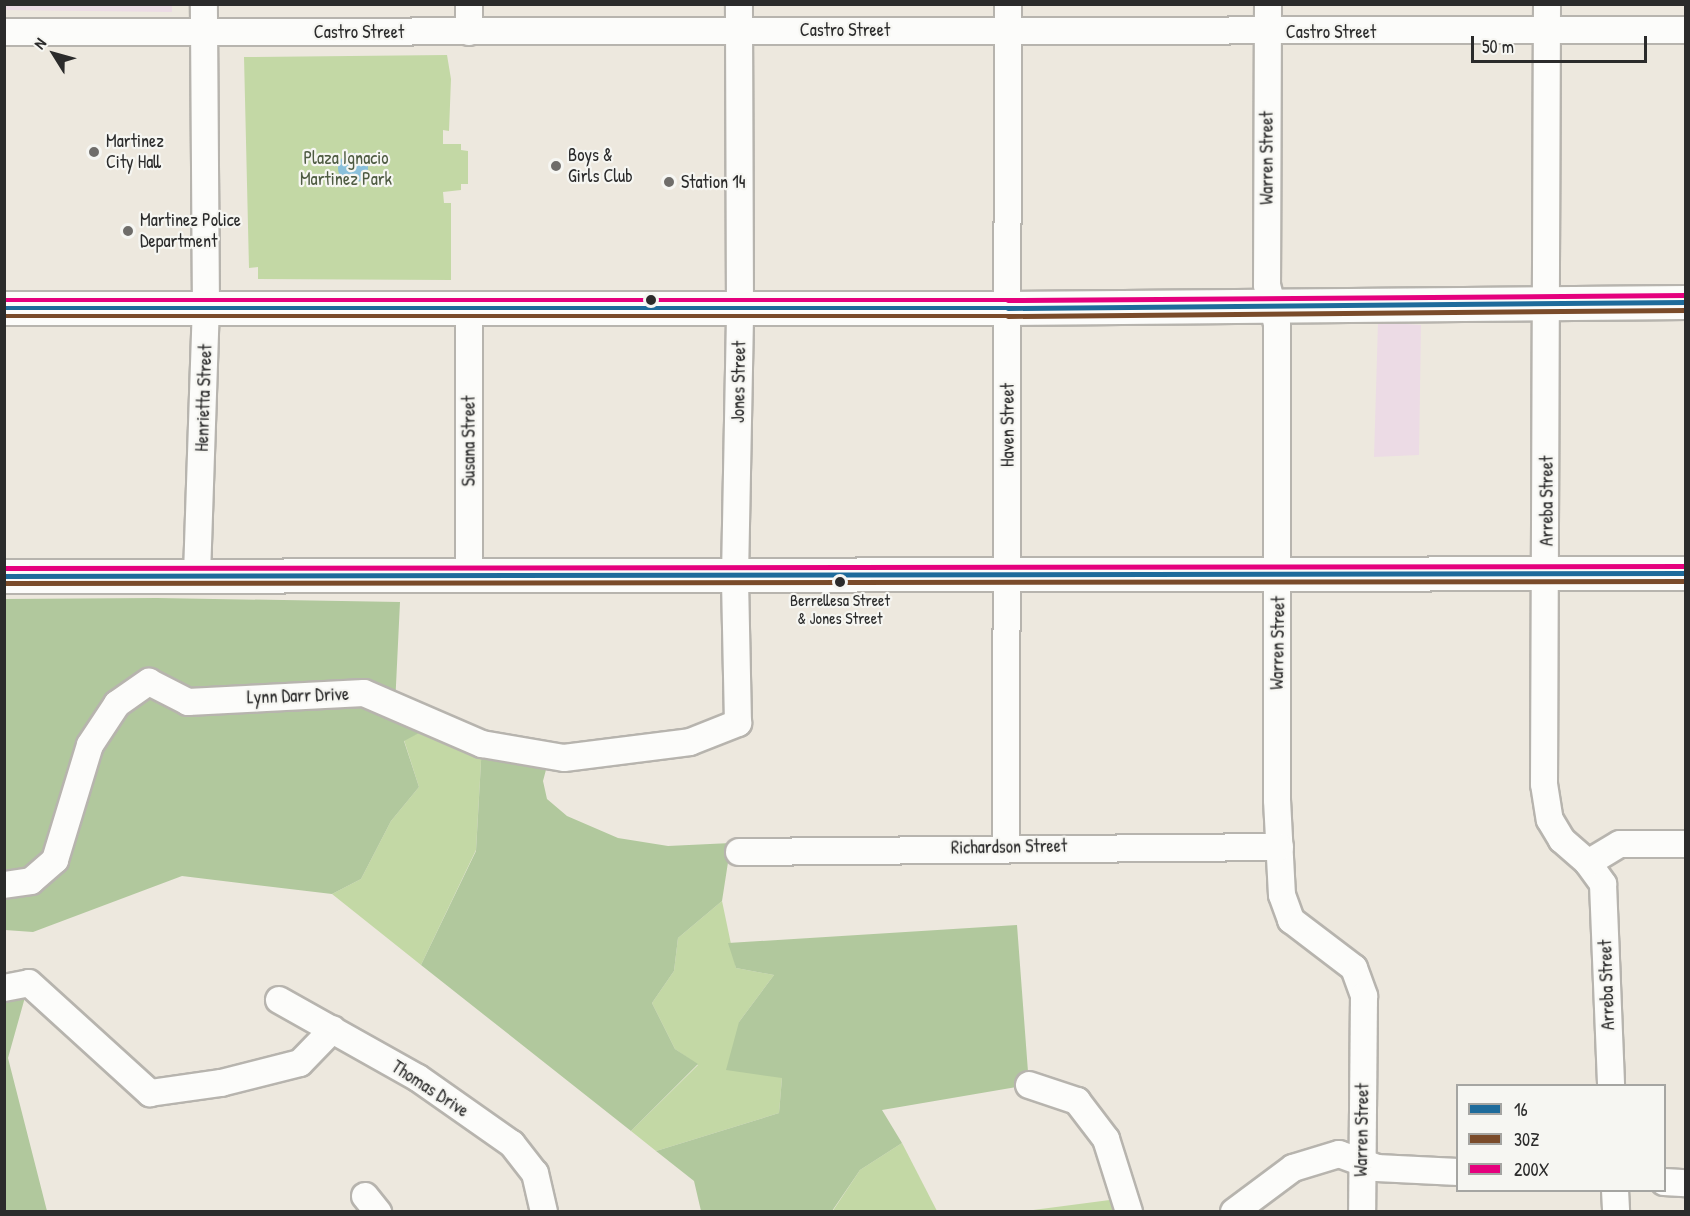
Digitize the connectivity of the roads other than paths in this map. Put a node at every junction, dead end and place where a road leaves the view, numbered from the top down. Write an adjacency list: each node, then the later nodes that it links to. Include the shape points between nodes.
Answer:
1 (204, 4): 11 (street, Henrietta Street)
2 (469, 4): 12 (street)
3 (739, 4): 7 (street, Jones Street)
4 (1268, 4): 13 (street, Warren Street)
5 (1547, 4): 9 (street, Arreba Street)
6 (1008, 17): 7 (street, Castro Street); 13 (street, Castro Street); 20 (street, Haven Street)
7 (739, 30): 12 (street, Castro Street); 17 (street, Jones Street)
8 (1686, 30): 9 (street, Castro Street)
9 (1547, 31): 13 (street, Castro Street); 15 (street, Arreba Street)
10 (4, 32): 11 (street, Castro Street)
11 (205, 32): 12 (street, Castro Street); 21 (street, Henrietta Street)
12 (469, 32)
13 (1268, 32): 16 (street, Warren Street, via 1267,285)
14 (1686, 302): 15 (main road)
15 (1546, 304): 16 (main road); 22 (street, Arreba Street)
16 (1272, 305): 20 (main road); 28 (street, Warren Street, via 1277,324)
17 (740, 307): 19 (main road); 20 (main road); 29 (street, Jones Street)
18 (4, 308): 21 (main road)
19 (469, 308): 21 (main road); 23 (street, Susana Street)
20 (1008, 308): 27 (street, Haven Street)
21 (206, 309): 25 (street, Henrietta Street)
22 (1548, 572): 24 (main road); 28 (main road); 35 (street, Arreba Street, via 1544,784 1550,820 1562,840)
23 (469, 573): 25 (main road); 29 (main road)
24 (1686, 573)
25 (197, 575): 26 (main road)
26 (4, 576)
27 (1008, 576): 28 (main road); 29 (main road); 32 (street, Haven Street)
28 (1279, 576): 33 (street, Warren Street)
29 (735, 578): 30 (street, Jones Street)
30 (738, 723): 36 (street, Lynn Darr Drive, via 690,742 564,758 482,744 364,693 188,702 149,682 117,704 90,745 56,860 31,882)
31 (1686, 844): 35 (street, via 1620,844)
32 (1006, 846): 33 (street, Richardson Street); 34 (street, Richardson Street)
33 (1280, 846): 42 (street, Warren Street, via 1282,896 1292,920 1354,968 1365,996)
34 (740, 852)
35 (1588, 863): 40 (street, Arreba Street, via 1604,885)
36 (4, 885)
37 (4, 988): 39 (street, via 29,983 150,1093 221,1083 300,1063)
38 (279, 1000): 39 (street, Thomas Drive)
39 (333, 1029): 47 (street, Thomas Drive, via 418,1078 512,1144 535,1173)
40 (1611, 1084)
41 (1029, 1085): 48 (street, via 1077,1101 1106,1138)
42 (1361, 1161): 43 (street, via 1377,1168); 49 (street, via 1339,1154 1293,1168); 50 (street, Warren Street)
43 (1456, 1172)
44 (1666, 1182): 45 (street)
45 (1686, 1183)
46 (1615, 1192): 51 (street)
47 (544, 1212)
48 (1129, 1212)
49 (1234, 1212)
50 (1362, 1212)
51 (1616, 1212)

